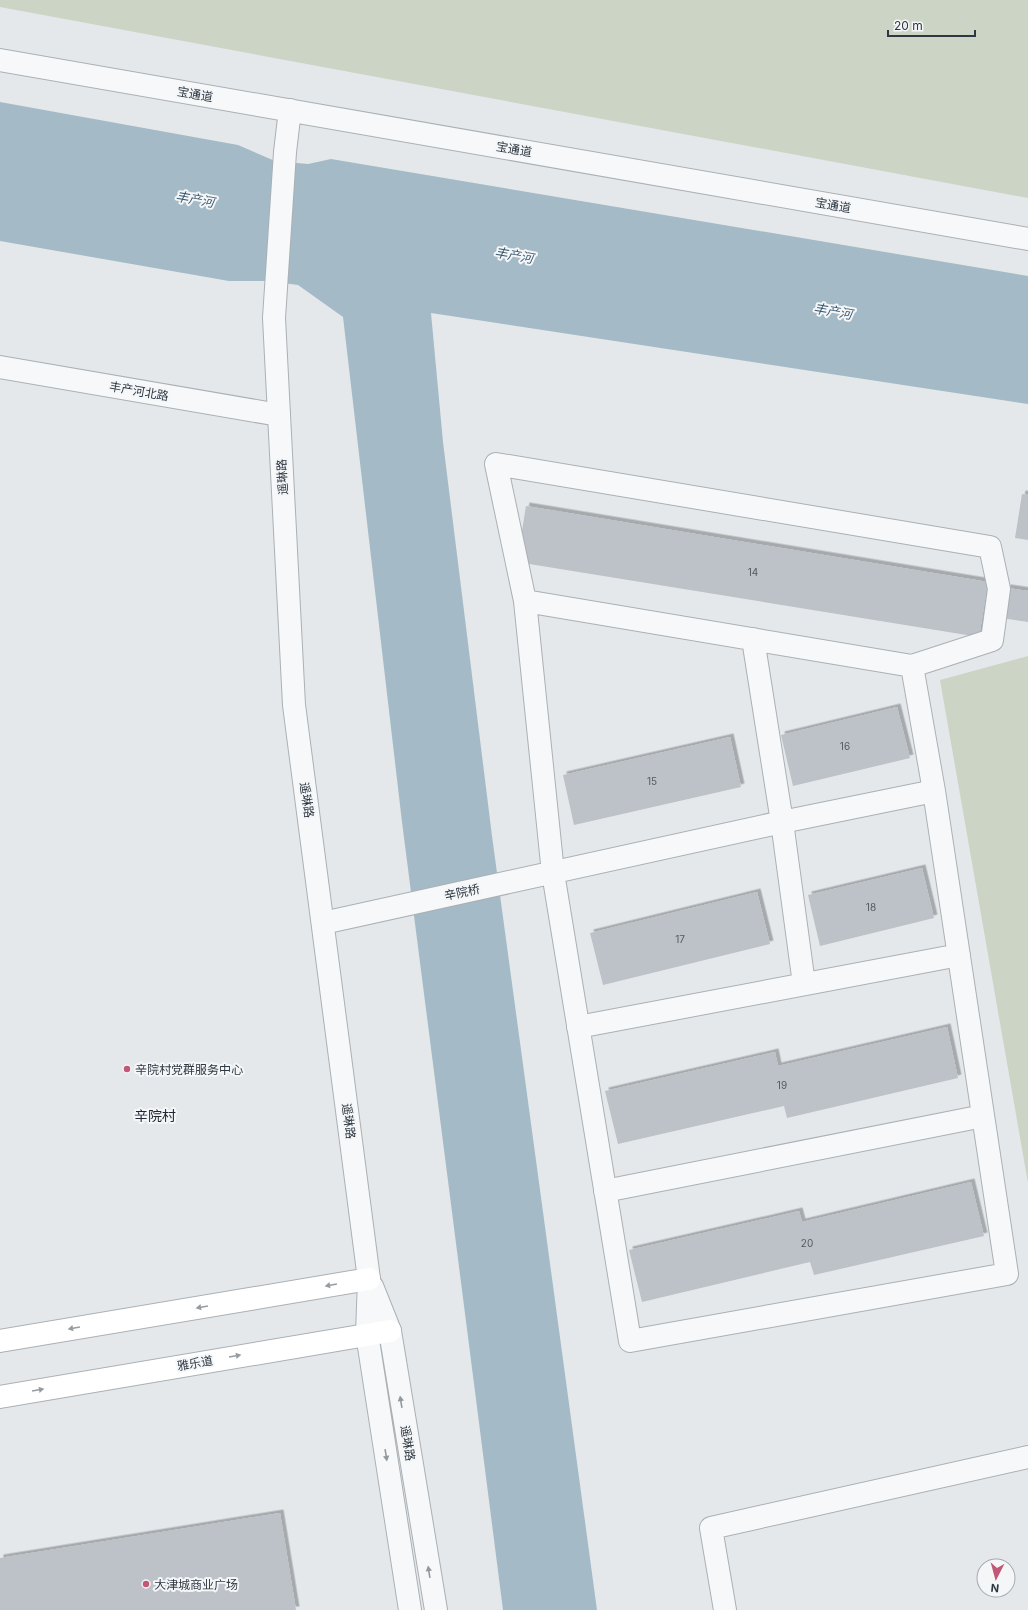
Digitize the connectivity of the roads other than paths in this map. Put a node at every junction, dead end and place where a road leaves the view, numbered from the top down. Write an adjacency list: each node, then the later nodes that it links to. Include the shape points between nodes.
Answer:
1 (0, 60): 2 (street, 宝通道)
2 (290, 110): 3 (street, 宝通道); 5 (street, 遥琳路, via 274,318)
3 (1028, 239)
4 (0, 367): 5 (street, 丰产河北路)
5 (279, 415): 12 (street, 遥琳路, via 294,705)
6 (526, 601): 7 (street); 8 (street, via 496,464 990,547 998,589 992,640); 11 (street)
7 (753, 639): 8 (street); 10 (street)
8 (912, 666): 9 (street)
9 (934, 791): 10 (street, 辛院桥); 13 (street)
10 (782, 822): 11 (street, 辛院桥); 14 (street)
11 (553, 873): 12 (street, 辛院桥); 15 (street)
12 (323, 923): 18 (street, 遥琳路)
13 (959, 955): 14 (street); 16 (street)
14 (804, 984): 15 (street)
15 (578, 1026): 17 (street)
16 (984, 1116): 17 (street); 17 (street, via 1007,1274 630,1341)
17 (605, 1191)
18 (369, 1279): 19 (street, 遥琳路); 20 (street, 遥琳路); 21 (main road, one-way to 21)
19 (390, 1331): 20 (main road, 雅乐道); 25 (street, 遥琳路, one-way to 19)
20 (367, 1334): 22 (main road, 雅乐道, one-way to 20); 24 (street, 遥琳路, one-way to 24)
21 (0, 1341)
22 (0, 1397)
23 (1028, 1456): 26 (street, via 710,1528)
24 (410, 1610)
25 (436, 1610)
26 (726, 1610)

